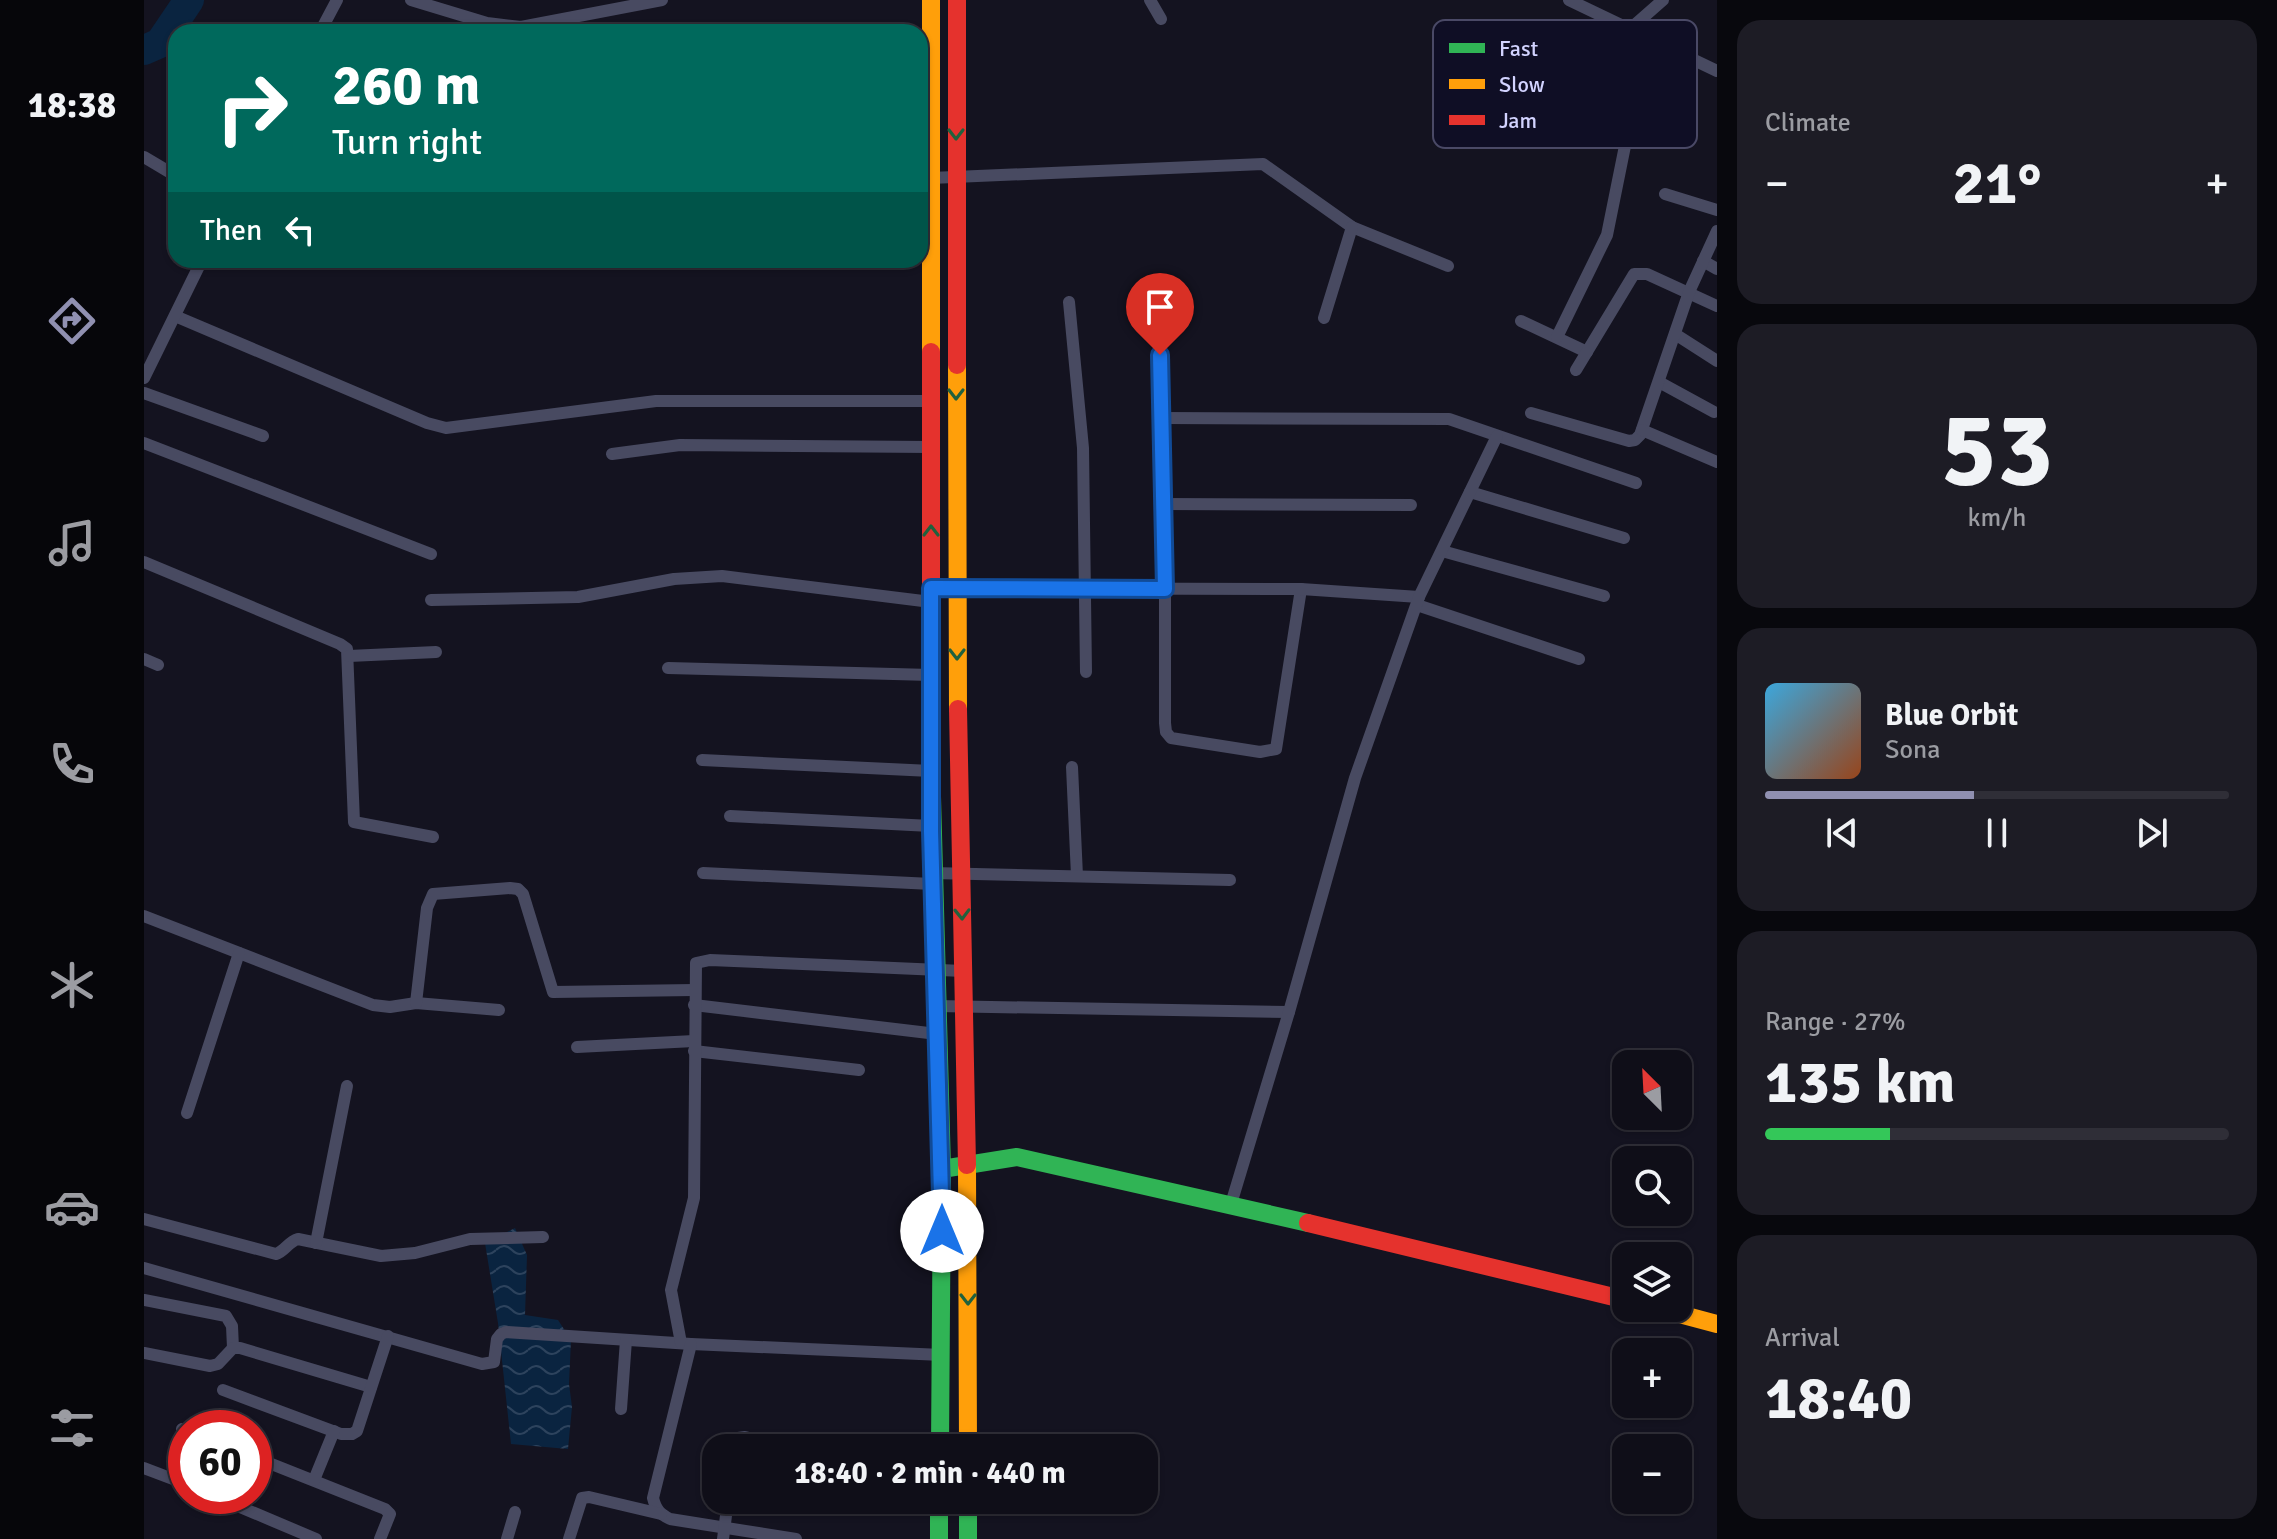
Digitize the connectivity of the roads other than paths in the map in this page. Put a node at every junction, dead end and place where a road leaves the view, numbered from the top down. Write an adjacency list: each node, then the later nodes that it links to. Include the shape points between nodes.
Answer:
1 (337, 0): 13 (street)
2 (411, 0): 9 (street)
3 (662, 0): 15 (street)
4 (931, 0): 18 (main road)
5 (957, 0): 19 (main road)
6 (1150, 0): 10 (street)
7 (1569, 0): 11 (street)
8 (1663, 0): 12 (street)
9 (430, 3): 14 (street)
10 (1161, 19)
11 (1611, 20)
12 (1640, 20)
13 (324, 24)
14 (496, 24)
15 (572, 24)
16 (1697, 61): 17 (street)
17 (1717, 71)
18 (931, 93): 19 (main road); 20 (main road)
19 (956, 94): 26 (main road, one-way to 26)
20 (928, 131)
21 (1625, 148): 43 (street, via 1607,235)
22 (144, 157): 24 (street)
23 (928, 165): 25 (main road)
24 (168, 171)
25 (931, 178): 26 (street); 50 (main road)
26 (956, 178): 29 (street, via 1263,164); 69 (main road, one-way to 69)
27 (1665, 194): 28 (street)
28 (1717, 210)
29 (1352, 227): 32 (street); 39 (street)
30 (1717, 231): 31 (street)
31 (1703, 261): 34 (street); 35 (street)
32 (1448, 266)
33 (198, 268): 38 (street)
34 (1717, 269)
35 (1689, 292): 37 (street); 42 (street); 44 (street, via 1647,274 1634,274)
36 (1069, 302): 70 (street, via 1083,448)
37 (1717, 306)
38 (175, 316): 47 (street); 50 (street, via 446,428 656,401)
39 (1324, 318)
40 (1521, 321): 43 (street)
41 (1159, 324): 53 (street)
42 (1675, 334): 45 (street); 48 (street)
43 (1557, 337): 44 (street)
44 (1587, 352): 46 (street)
45 (1717, 361)
46 (1576, 370)
47 (144, 378)
48 (1659, 382): 51 (street); 54 (street)
49 (144, 393): 55 (street)
50 (931, 401): 58 (main road)
51 (1714, 412)
52 (1531, 413): 54 (street, via 1629,441)
53 (1161, 418): 56 (street, via 1449,419); 63 (street)
54 (1642, 430): 60 (street)
55 (263, 436)
56 (1497, 436): 61 (street); 62 (street)
57 (144, 443): 67 (street)
58 (931, 447): 59 (street, via 680,445); 73 (main road, one-way to 58)
59 (612, 454)
60 (1717, 462)
61 (1636, 483)
62 (1470, 492): 65 (street); 66 (street)
63 (1163, 504): 64 (street); 71 (street)
64 (1411, 505)
65 (1624, 538)
66 (1442, 551): 74 (street); 76 (street)
67 (431, 554)
68 (144, 562): 78 (street, via 340,644)
69 (957, 589): 70 (street); 73 (street); 92 (main road, one-way to 92)
70 (1087, 589): 71 (street); 83 (street)
71 (1165, 589): 72 (street); 72 (street, via 1166,732 1180,741 1260,752 1276,749 1278,743)
72 (1301, 589): 76 (street)
73 (931, 595): 75 (street, via 722,576 578,597); 84 (main road)
74 (1604, 596)
75 (431, 600)
76 (1418, 601): 80 (street); 106 (street, via 1351,790)
77 (436, 652): 78 (street)
78 (349, 656): 90 (street, via 354,822)
79 (144, 659): 81 (street)
80 (1579, 659)
81 (158, 665)
82 (668, 668): 84 (street)
83 (1086, 672)
84 (931, 675): 87 (main road)
85 (702, 760): 87 (street)
86 (1072, 767): 93 (street)
87 (931, 771): 89 (main road)
88 (730, 816): 89 (street)
89 (931, 826): 94 (main road)
90 (433, 837)
91 (703, 873): 94 (street)
92 (961, 874): 93 (street); 94 (street); 99 (main road, one-way to 99)
93 (1077, 876): 95 (street)
94 (932, 878): 98 (main road)
95 (1230, 880)
96 (144, 916): 97 (street)
97 (239, 953): 101 (street, via 373,1005); 112 (street)
98 (935, 970): 99 (street); 100 (street, via 702,960 694,969); 103 (main road)
99 (963, 971): 104 (main road)
100 (694, 990): 101 (street, via 553,992 523,894 510,888 433,894); 102 (street)
101 (416, 1003): 105 (street)
102 (694, 1005): 107 (street); 108 (street)
103 (936, 1006): 104 (street); 107 (main road)
104 (964, 1008): 106 (street); 113 (main road)
105 (499, 1010)
106 (1289, 1012): 115 (street)
107 (937, 1034): 114 (main road)
108 (694, 1046): 109 (street); 110 (street); 126 (street, via 694,1198 671,1290)
109 (577, 1047)
110 (859, 1070)
111 (347, 1086): 118 (street)
112 (187, 1113)
113 (967, 1165): 114 (main road); 115 (main road, via 1017,1157); 135 (main road, one-way to 135)
114 (942, 1169): 129 (main road)
115 (1231, 1204): 120 (main road)
116 (144, 1219): 118 (street, via 276,1254 298,1239)
117 (543, 1237): 118 (street, via 478,1238 381,1256)
118 (316, 1243)
119 (144, 1268): 124 (street)
120 (1612, 1297)
121 (144, 1300): 127 (street, via 226,1316 231,1320)
122 (1692, 1317): 123 (main road)
123 (1717, 1324)
124 (388, 1336): 125 (street, via 488,1364 494,1362 497,1339 506,1332); 130 (street)
125 (626, 1340): 126 (street); 132 (street)
126 (686, 1344): 129 (street); 142 (street, via 653,1498)
127 (233, 1348): 128 (street, via 210,1366); 130 (street)
128 (144, 1353)
129 (942, 1355): 134 (main road)
130 (371, 1387): 133 (street, via 357,1431)
131 (223, 1390): 133 (street)
132 (621, 1409)
133 (334, 1431): 139 (street)
134 (940, 1434)
135 (968, 1434)
136 (272, 1464): 139 (street)
137 (144, 1468): 138 (street)
138 (168, 1477)
139 (314, 1480): 147 (street, via 385,1509 390,1514)
140 (515, 1512): 148 (street)
141 (257, 1514): 146 (street)
142 (661, 1514): 145 (street); 149 (street, via 582,1498)
143 (939, 1514): 151 (main road)
144 (968, 1514): 152 (main road)
145 (724, 1533): 150 (street)
146 (316, 1539)
147 (380, 1539)
148 (507, 1539)
149 (569, 1539)
150 (796, 1539)
151 (939, 1539)
152 (968, 1539)

